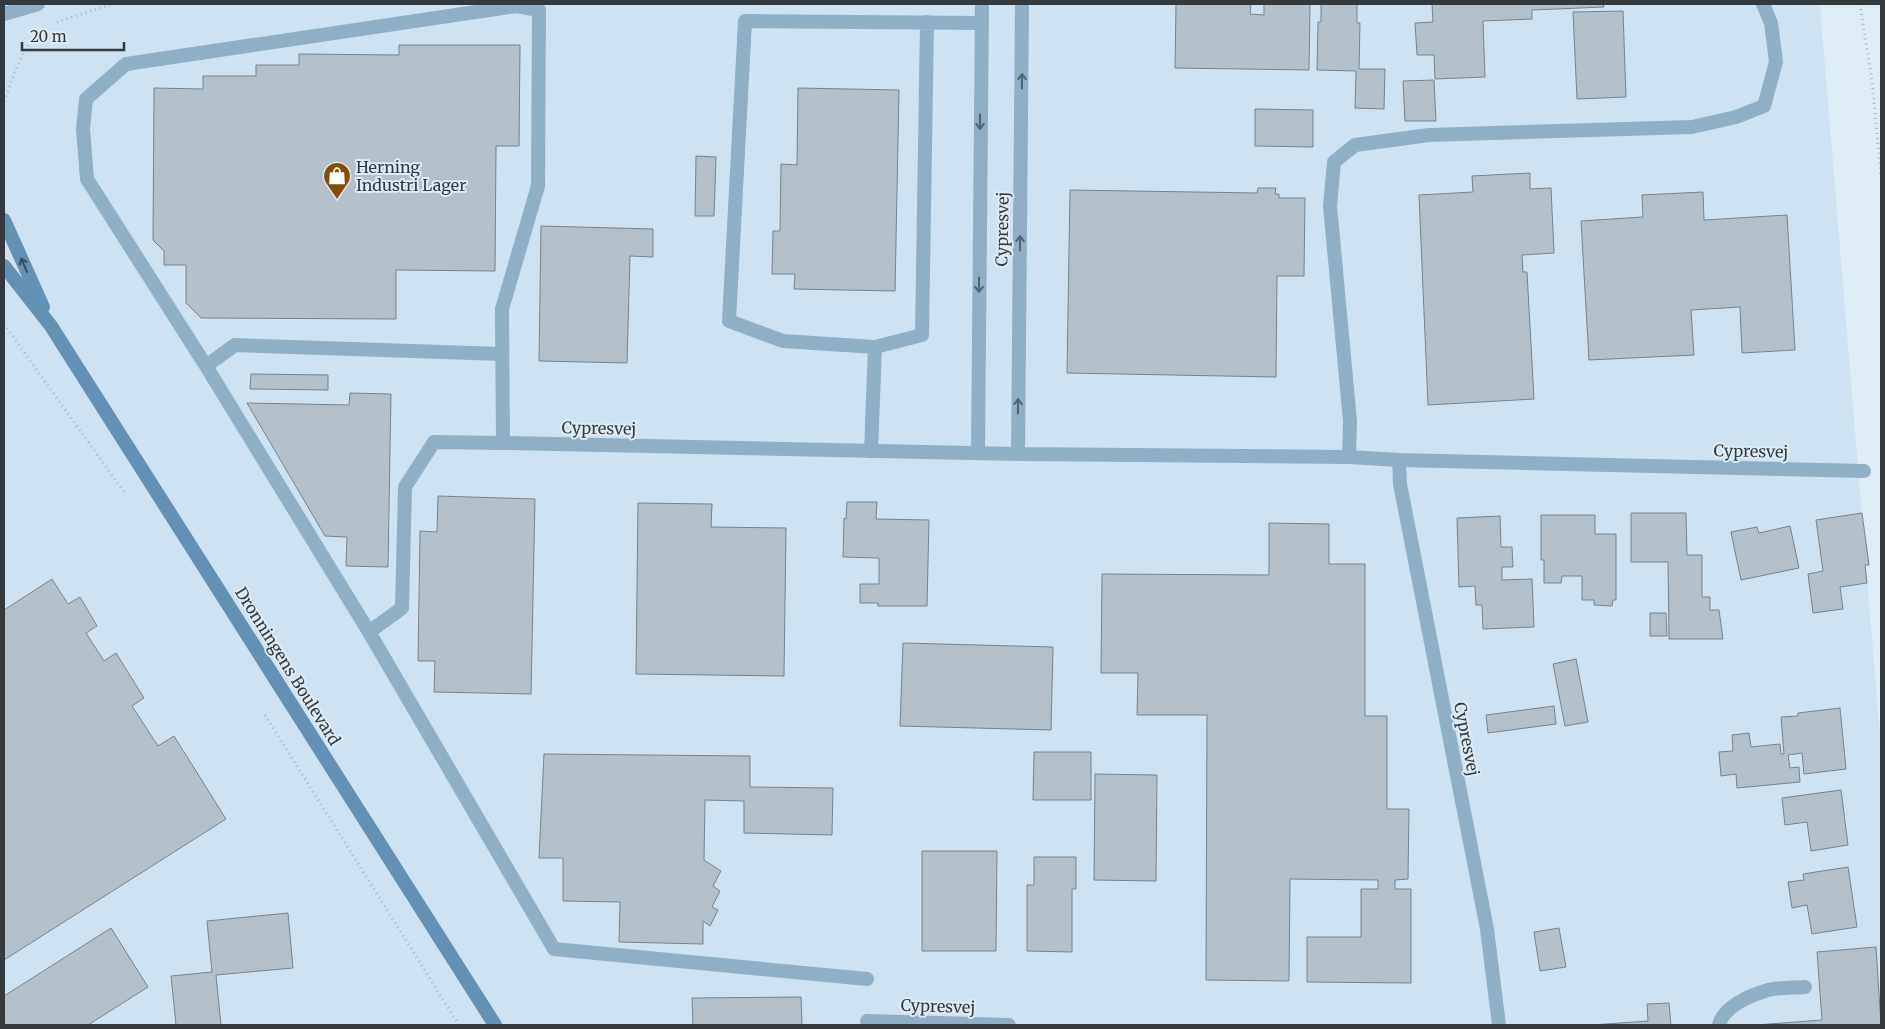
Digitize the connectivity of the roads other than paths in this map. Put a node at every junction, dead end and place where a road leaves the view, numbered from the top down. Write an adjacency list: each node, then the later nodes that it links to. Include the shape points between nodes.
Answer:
1 (38, 4): 5 (street)
2 (982, 4): 7 (street, Cypresvej)
3 (1022, 4): 17 (street, Cypresvej, one-way to 3)
4 (1763, 4): 18 (street, via 1771,23 1776,62 1764,106 1736,117 1692,127 1428,135 1355,145 1334,162 1330,206 1350,421)
5 (4, 14)
6 (927, 22): 7 (street); 11 (street, via 922,334); 11 (street, via 745,21 729,321 782,340)
7 (981, 23): 16 (street, Cypresvej, one-way to 16)
8 (4, 220): 10 (main road, Dronningens Boulevard, one-way to 8)
9 (4, 266): 10 (main road, Dronningens Boulevard)
10 (51, 326): 25 (main road, Dronningens Boulevard)
11 (875, 347): 15 (street)
12 (502, 354): 13 (street, via 235,345); 13 (street, via 502,309 538,186 539,10 516,6 126,64 86,99 83,129 87,179); 14 (street)
13 (206, 366): 21 (street)
14 (503, 443): 15 (street, Cypresvej); 21 (street, Cypresvej, via 434,442 405,487 402,608)
15 (871, 451): 16 (street, Cypresvej)
16 (978, 453): 17 (street, Cypresvej)
17 (1018, 454): 18 (street, Cypresvej)
18 (1349, 456): 19 (street, Cypresvej)
19 (1399, 460): 20 (street, Cypresvej); 27 (street, Cypresvej, via 1400,484 1487,929)
20 (1864, 471)
21 (369, 632): 22 (street, via 554,950)
22 (867, 979)
23 (1806, 987): 28 (street, via 1766,990 1737,1003)
24 (867, 1021): 26 (street, Cypresvej)
25 (495, 1025)
26 (1009, 1025)
27 (1499, 1025)
28 (1719, 1025)

